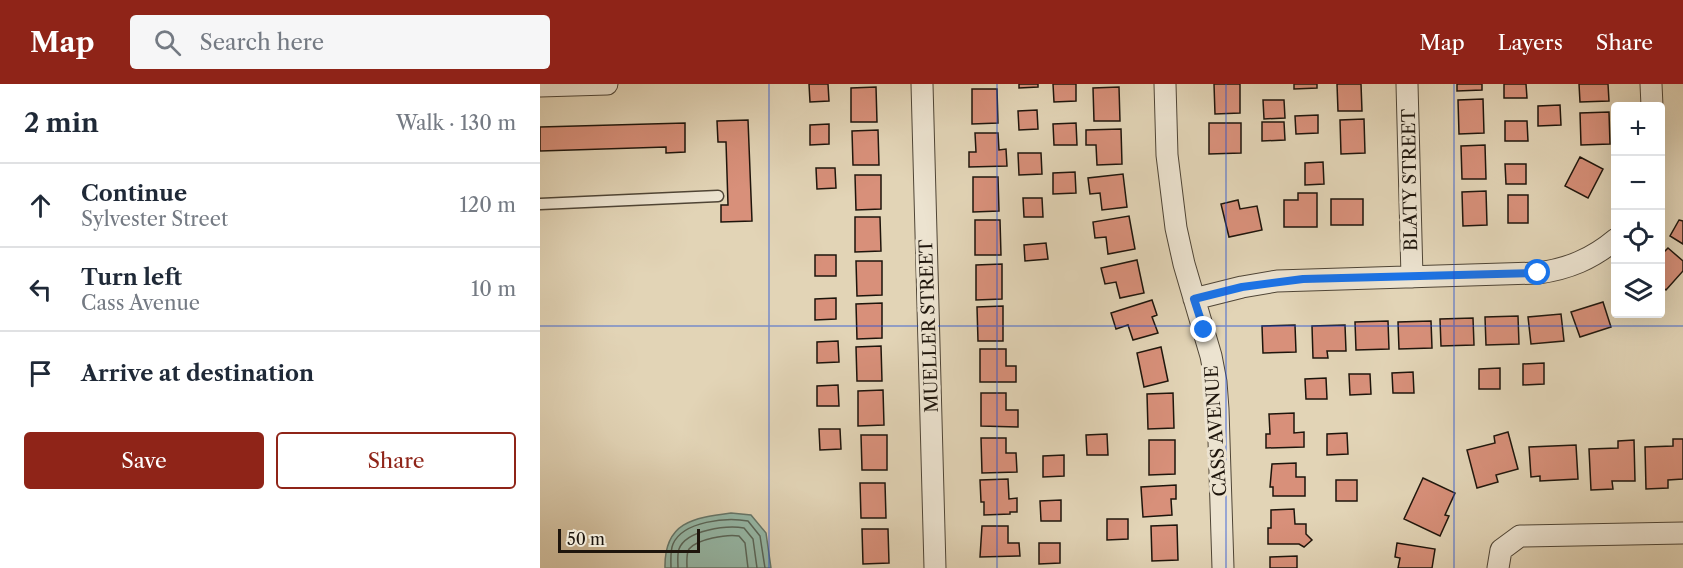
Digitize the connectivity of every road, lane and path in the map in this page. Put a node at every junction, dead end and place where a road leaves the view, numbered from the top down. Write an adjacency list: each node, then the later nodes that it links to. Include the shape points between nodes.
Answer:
1 (607, 84): 6 (street)
2 (922, 84): 14 (street, MUELLER STREET)
3 (1165, 84): 12 (street, CASS AVENUE, via 1171,191)
4 (1407, 84): 11 (street, BLATY STREET)
5 (1651, 84): 7 (street)
6 (540, 86)
7 (1652, 102)
8 (718, 196): 9 (lane)
9 (540, 204)
10 (1611, 243): 11 (street, via 1584,261 1554,271)
11 (1412, 277): 12 (street, via 1277,281)
12 (1194, 299): 15 (street, CASS AVENUE, via 1216,382)
13 (1683, 533): 16 (street, via 1520,536 1501,550)
14 (935, 568)
15 (1223, 568)
16 (1498, 568)

